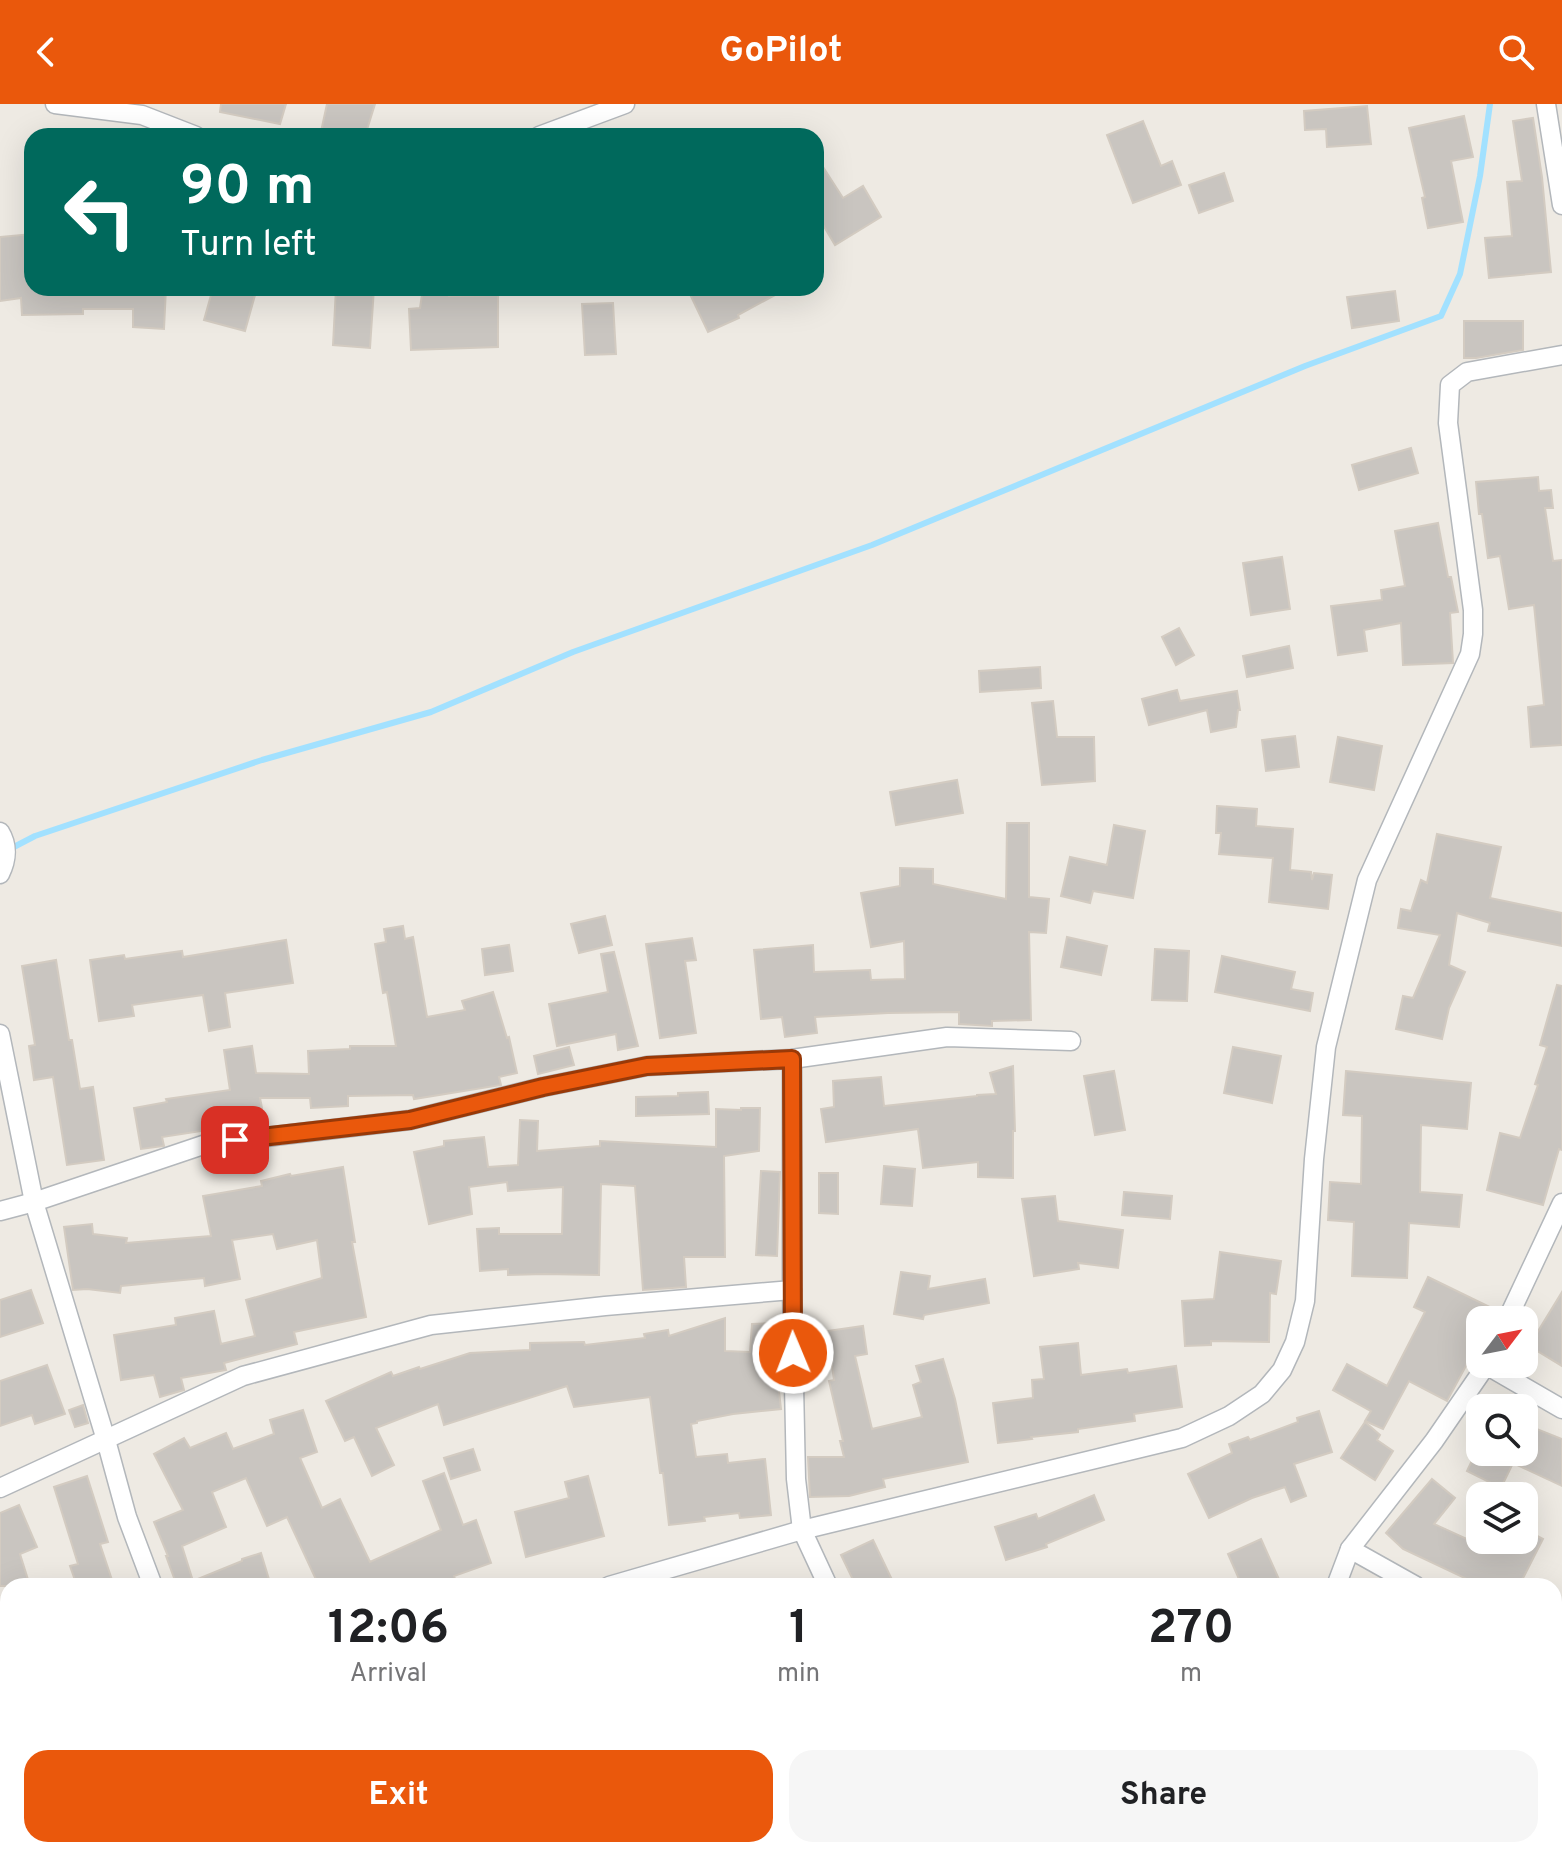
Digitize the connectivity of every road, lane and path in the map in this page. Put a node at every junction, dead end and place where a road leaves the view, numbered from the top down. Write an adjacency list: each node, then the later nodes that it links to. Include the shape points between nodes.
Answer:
1 (55, 104): 4 (street, via 142,115)
2 (625, 104): 5 (street)
3 (1546, 104): 6 (street)
4 (175, 128)
5 (560, 128)
6 (1562, 205)
7 (1562, 355): 23 (street, via 1467,372 1450,385 1448,423 1473,610 1470,654 1367,880 1326,1047 1305,1301 1282,1370 1240,1409 1182,1438)
8 (2, 836): 9 (street)
9 (3, 868)
10 (0, 1034): 13 (street)
11 (1071, 1041): 12 (street, via 947,1037)
12 (792, 1059): 13 (street, via 647,1066 410,1120 206,1144); 16 (street)
13 (34, 1202): 15 (street); 21 (street)
14 (1562, 1203): 17 (street)
15 (0, 1211)
16 (792, 1290): 21 (street, via 431,1325 243,1376); 23 (street)
17 (1514, 1306)
18 (1477, 1378): 24 (street)
19 (1510, 1378): 20 (street)
20 (1562, 1409)
21 (106, 1440): 22 (street); 25 (street)
22 (0, 1488)
23 (802, 1530): 26 (street); 27 (street)
24 (1350, 1549): 28 (street); 29 (street)
25 (150, 1578)
26 (637, 1578)
27 (824, 1578)
28 (1339, 1578)
29 (1402, 1578)

